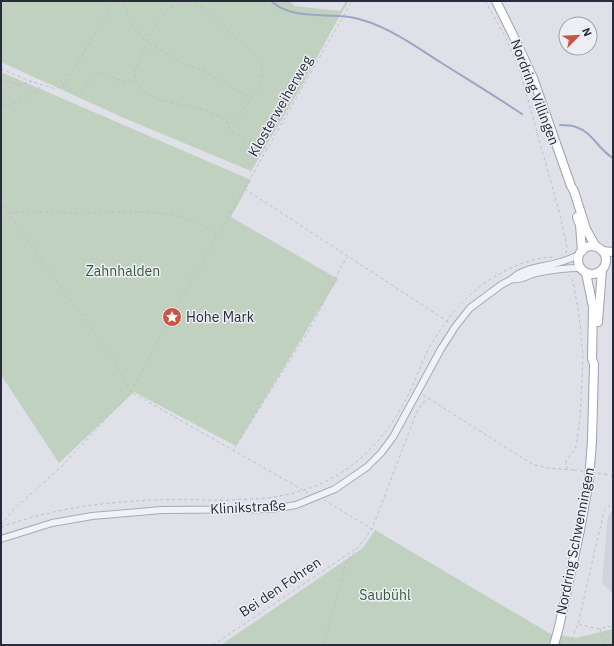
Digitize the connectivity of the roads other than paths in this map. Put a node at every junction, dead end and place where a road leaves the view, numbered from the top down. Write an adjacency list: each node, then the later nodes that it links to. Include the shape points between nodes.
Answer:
1 (496, 1): 2 (main road, Nordring Villingen, via 533,78)
2 (571, 186): 3 (main road, Nordring Villingen, via 586,229); 5 (main road, Nordring Villingen, via 570,192 580,225)
3 (599, 249): 4 (main road); 5 (main road, via 588,247); 7 (main road, via 605,258)
4 (613, 252)
5 (580, 253): 8 (main road, via 578,260); 9 (street, Klinikstraße, via 558,263 527,270)
6 (613, 262): 7 (main road)
7 (603, 268): 8 (main road, via 594,274); 10 (main road, Nordring Schwenningen, via 597,360)
8 (583, 270): 9 (street, Klinikstraße, via 561,268); 10 (main road, Nordring Schwenningen, via 593,307)
9 (512, 279): 11 (street, Klinikstraße, via 470,308 441,349 393,437 366,467 335,489 296,505 271,509 162,510 92,516 52,523)
10 (594, 364): 12 (main road, Nordring Schwenningen, via 589,480)
11 (1, 539)
12 (554, 645)

